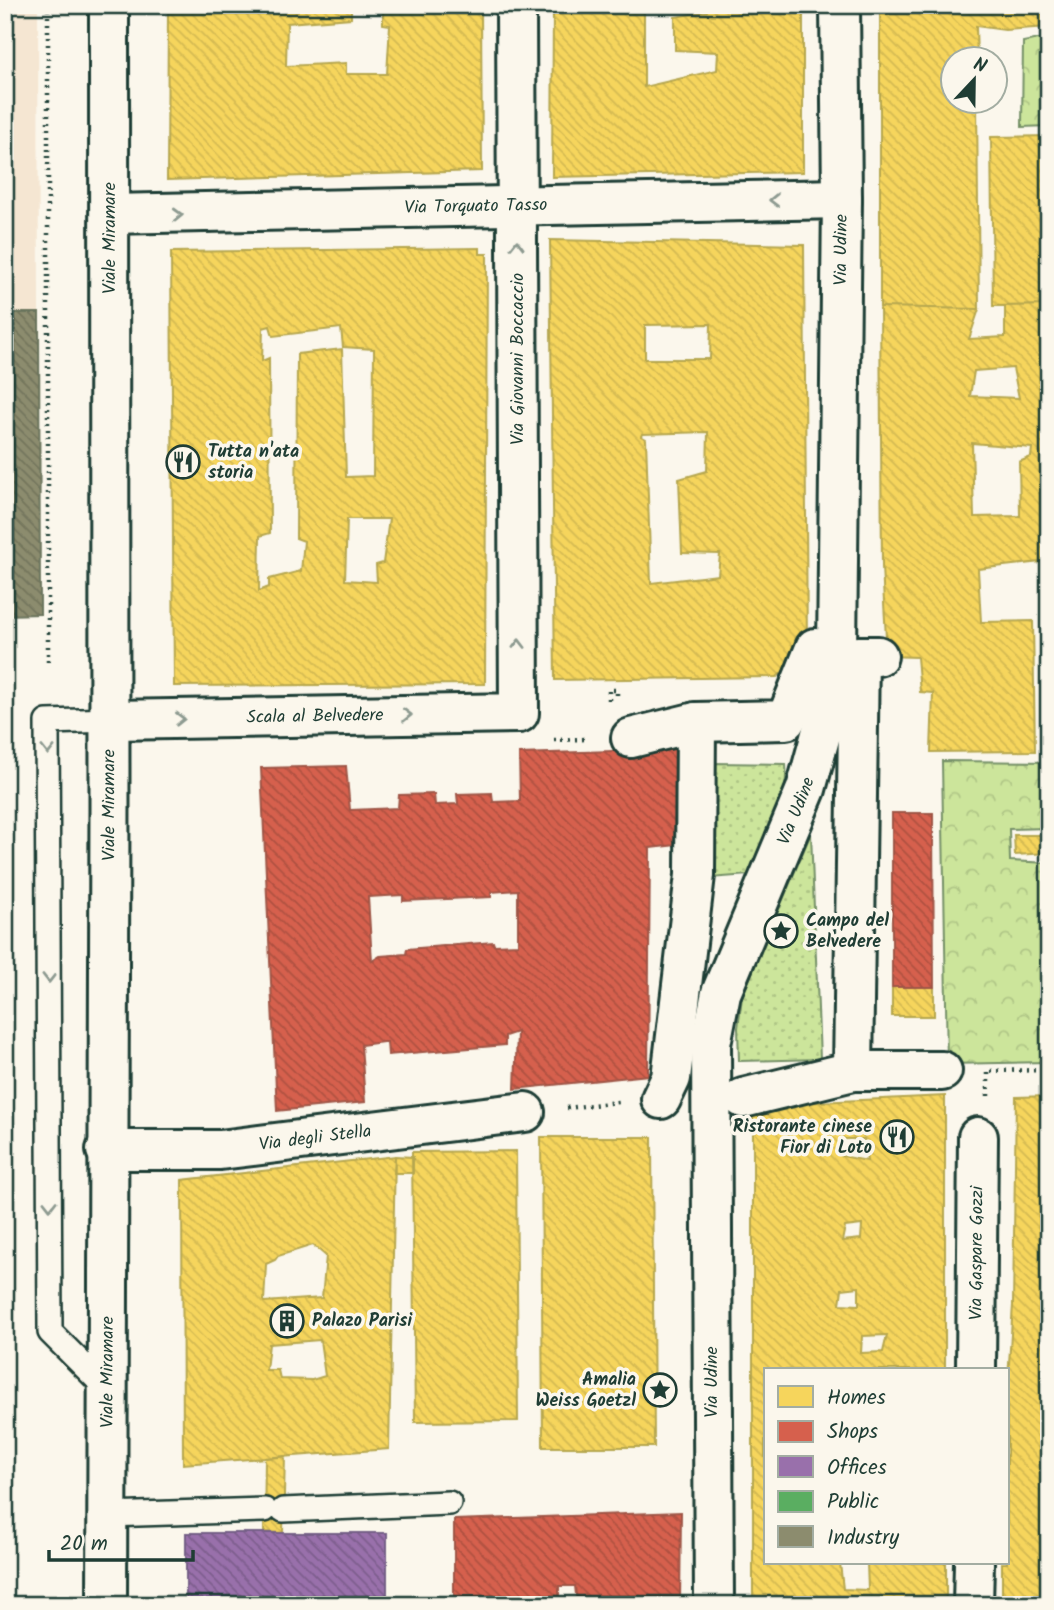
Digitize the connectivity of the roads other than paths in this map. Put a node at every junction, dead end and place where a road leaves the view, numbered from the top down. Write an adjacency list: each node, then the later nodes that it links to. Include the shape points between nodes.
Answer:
1 (108, 5): 6 (street, Viale Miramare)
2 (516, 5): 5 (street, Via Giovanni Boccaccio)
3 (840, 5): 4 (street, Via Udine)
4 (842, 199): 5 (street, Via Torquato Tasso, one-way to 5); 26 (street, Via Udine, via 837,652 829,705 806,789 721,993 711,1044)
5 (517, 205): 6 (street, Via Torquato Tasso, one-way to 5); 9 (street, Via Giovanni Boccaccio, one-way to 5)
6 (110, 214): 10 (street, Viale Miramare)
7 (815, 648): 11 (street, via 786,720)
8 (878, 656): 13 (street, via 859,656)
9 (519, 713): 10 (street, Scala al Belvedere, one-way to 9)
10 (111, 720): 19 (street, Viale Miramare); 21 (lane, one-way to 21, via 47,722 50,1332)
11 (696, 722): 12 (street); 15 (street, via 695,875)
12 (631, 738)
13 (853, 1071): 14 (street); 16 (street)
14 (942, 1071)
15 (668, 1093)
16 (743, 1098)
17 (542, 1111): 19 (street, Via degli Stella, via 220,1150)
18 (983, 1122): 20 (street, Via Gaspare Gozzi)
19 (106, 1150): 21 (street, Viale Miramare)
20 (976, 1368)
21 (106, 1388): 23 (street, Viale Miramare)
22 (449, 1503): 23 (lane)
23 (107, 1515): 25 (street, Viale Miramare)
24 (974, 1564): 27 (street)
25 (107, 1605)
26 (713, 1605)
27 (973, 1605)

